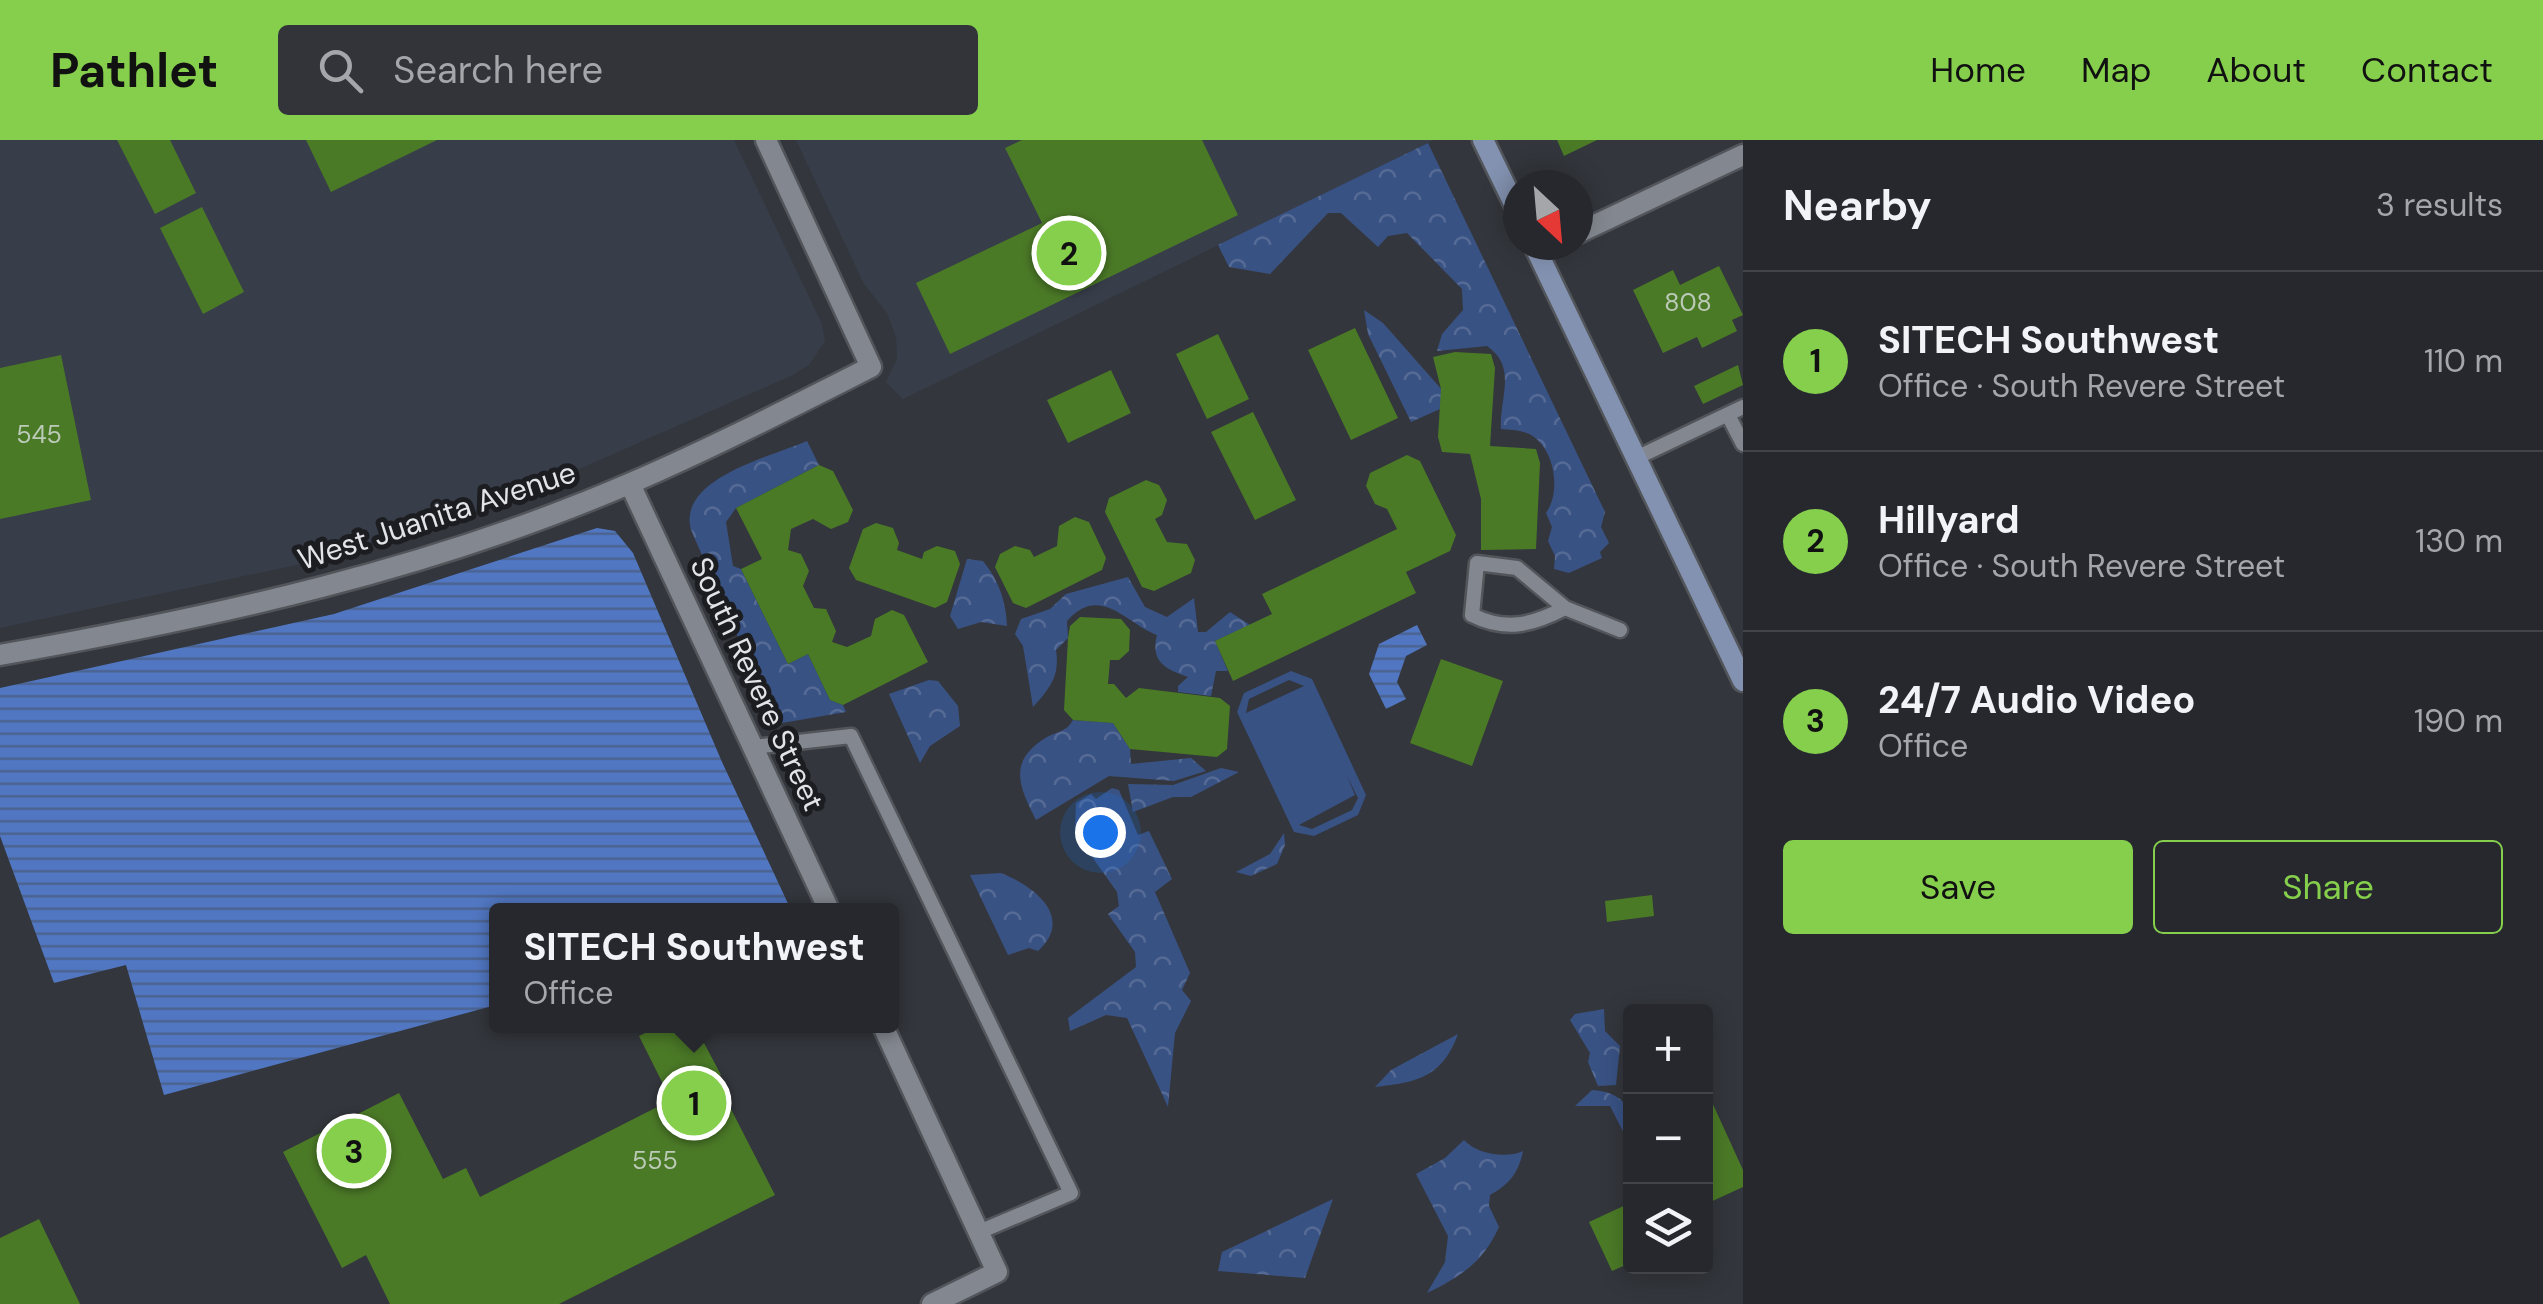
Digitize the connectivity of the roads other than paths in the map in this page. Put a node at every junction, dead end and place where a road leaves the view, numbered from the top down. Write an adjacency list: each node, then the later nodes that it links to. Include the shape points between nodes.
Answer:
1 (766, 140): 11 (street, West Juanita Avenue, via 871,367)
2 (1483, 140): 4 (street)
3 (1743, 155): 5 (street)
4 (1503, 181)
5 (1593, 226)
6 (1547, 260): 10 (street)
7 (1743, 407): 8 (lane)
8 (1728, 414): 9 (lane); 10 (lane)
9 (1743, 444)
10 (1636, 458): 15 (street)
11 (630, 484): 14 (street, West Juanita Avenue, via 308,592); 16 (street, South Revere Street)
12 (1565, 608): 12 (lane, via 1513,627 1472,615 1478,563 1517,568); 13 (lane)
13 (1620, 630)
14 (0, 656)
15 (1743, 681)
16 (753, 748): 17 (street, South Revere Street); 19 (lane, via 851,736 1070,1194)
17 (826, 903)
18 (885, 1033): 19 (street)
19 (979, 1232): 20 (street, via 997,1272)
20 (932, 1304)

